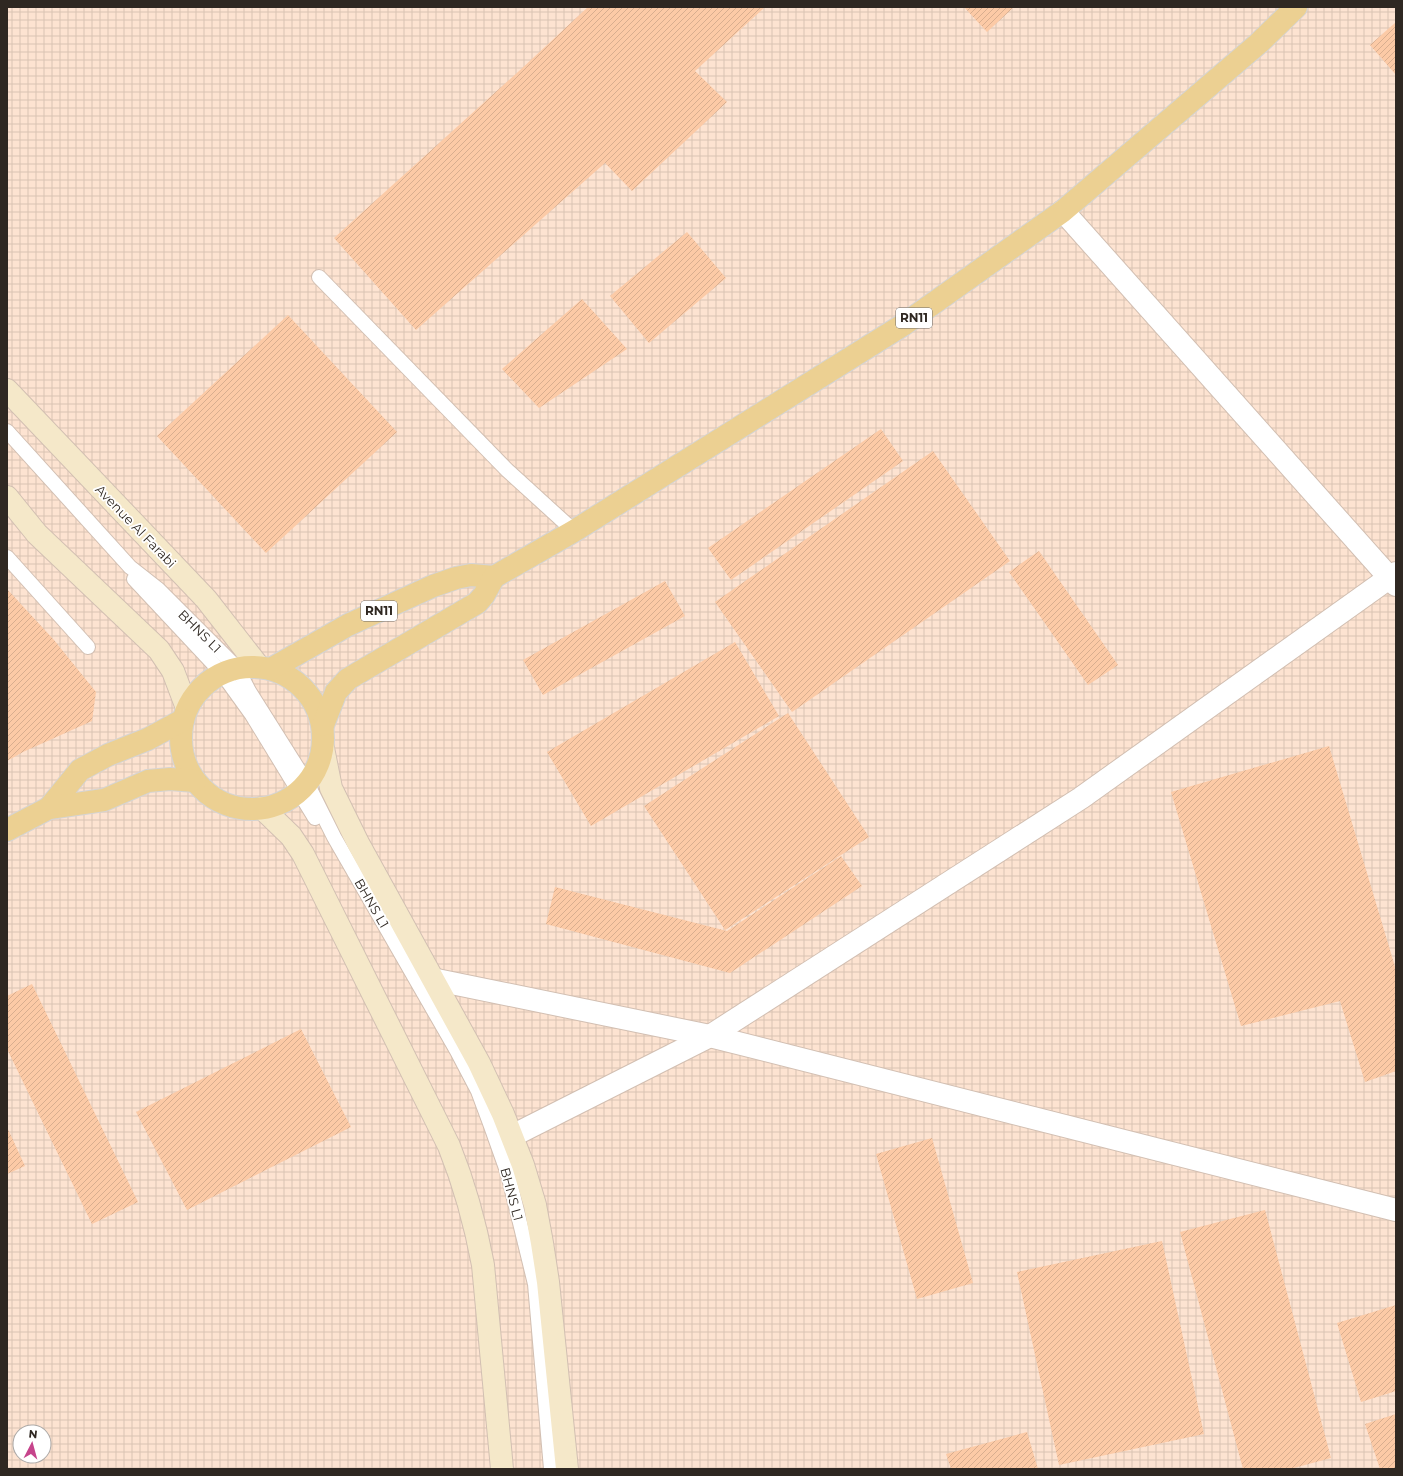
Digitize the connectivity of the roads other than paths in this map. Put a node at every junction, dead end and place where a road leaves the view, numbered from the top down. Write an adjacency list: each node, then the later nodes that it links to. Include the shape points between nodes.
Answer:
1 (1296, 7): 2 (main road, RN11, via 1259,43)
2 (1063, 211): 8 (main road, RN11, via 903,326); 11 (street)
3 (319, 278): 8 (lane, via 507,470)
4 (7, 390): 13 (street, Avenue Al Farabi, via 206,599)
5 (7, 431): 14 (lane, BHNS L1, via 130,567 158,590)
6 (7, 443): 14 (lane, BHNS L1, via 105,552)
7 (7, 497): 15 (street, via 37,534 159,650 173,671)
8 (574, 531): 10 (main road, RN11)
9 (7, 557): 12 (lane)
10 (494, 577): 13 (main road, RN11, via 471,575 433,586 348,625); 16 (main road, RN11, via 477,603 348,679 336,692)
11 (1394, 578): 24 (street, via 1081,798)
12 (88, 647)
13 (265, 668): 14 (main road, RN11); 16 (main road, RN11, via 283,674 301,686 315,704)
14 (229, 670): 15 (main road, RN11, via 200,689); 19 (lane, BHNS L1, via 252,715)
15 (185, 714): 18 (main road, RN11, via 181,737 184,760); 20 (main road, RN11, via 148,739 108,755 80,770)
16 (323, 725): 17 (main road, RN11)
17 (324, 748): 19 (main road, RN11); 23 (street, via 331,788)
18 (195, 781): 20 (main road, RN11, via 148,781 104,800); 21 (main road, RN11, via 212,797 229,805)
19 (303, 787): 21 (main road, RN11, via 287,800); 28 (lane, BHNS L1, via 453,1057 492,1147 514,1218 531,1305); 29 (lane, BHNS L1, via 457,1051 478,1091 491,1126 508,1174 535,1284)
20 (49, 808): 22 (main road, RN11)
21 (262, 808): 27 (street, via 291,836 304,854 460,1173 483,1265)
22 (7, 830)
23 (432, 979): 24 (street); 25 (street, via 480,1063)
24 (710, 1036): 25 (street); 26 (street)
25 (512, 1136): 30 (street, via 535,1205 542,1243)
26 (1396, 1210)
27 (502, 1469)
28 (546, 1469)
29 (551, 1469)
30 (567, 1469)

